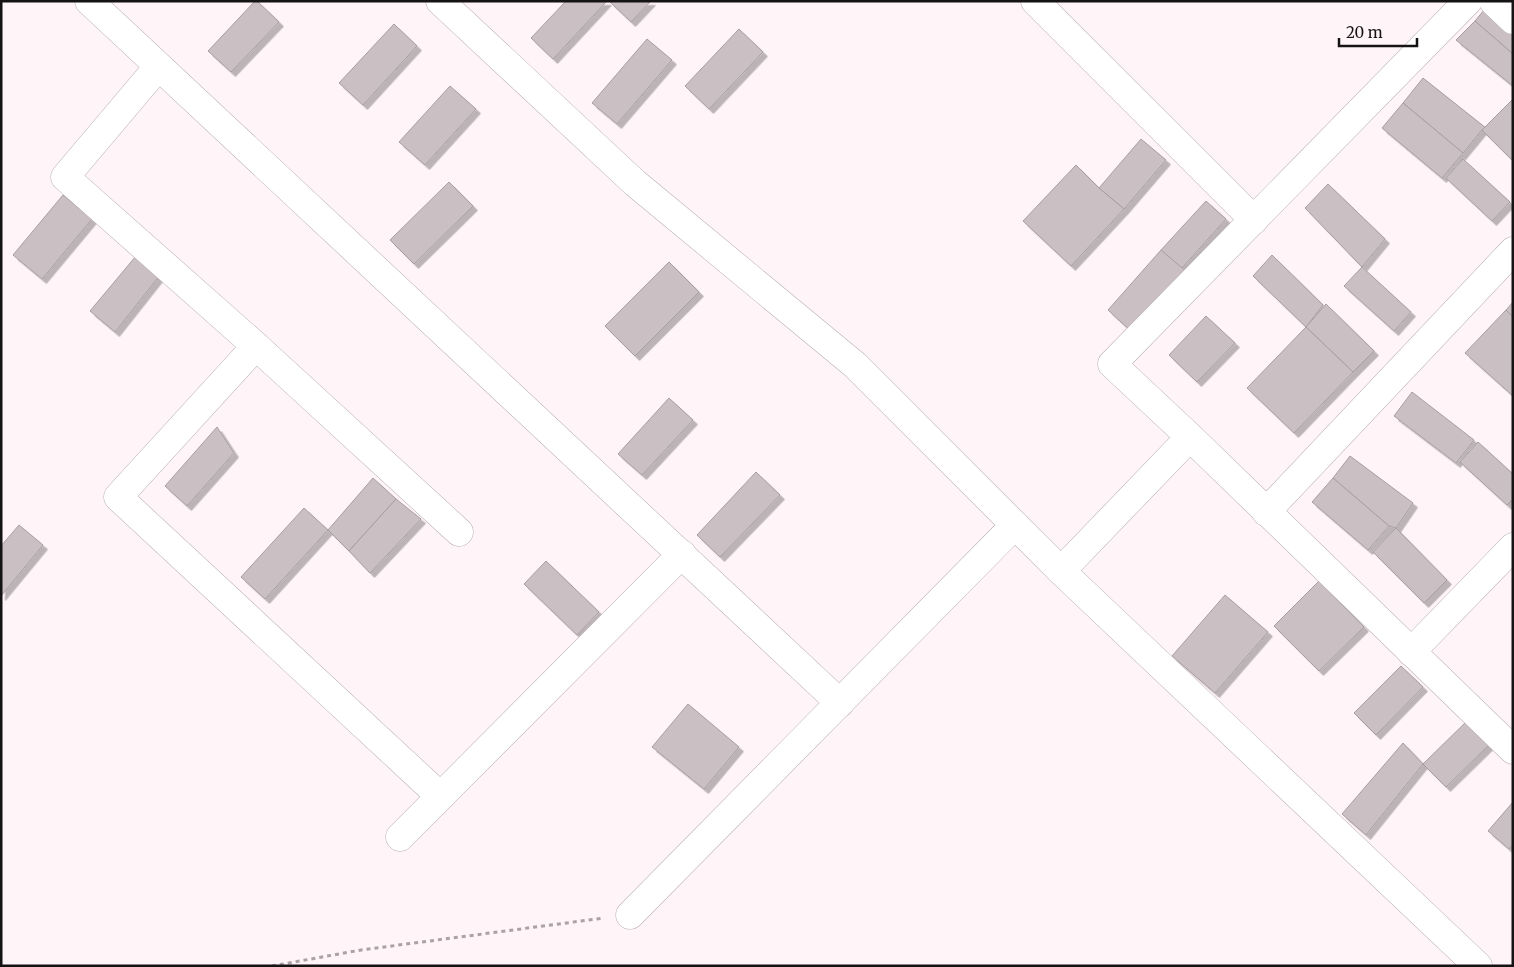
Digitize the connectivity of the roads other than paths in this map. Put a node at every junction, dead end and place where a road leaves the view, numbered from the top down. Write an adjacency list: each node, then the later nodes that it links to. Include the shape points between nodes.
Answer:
1 (89, 1): 7 (street)
2 (1035, 1): 8 (street)
3 (1468, 1): 8 (street)
4 (1493, 1): 6 (street)
5 (456, 6): 13 (street, via 635,183 855,365)
6 (1513, 20)
7 (158, 67): 10 (street, via 66,177); 16 (street)
8 (1254, 220): 11 (street, via 1112,364)
9 (1513, 250): 12 (street)
10 (256, 346): 14 (street); 21 (street, via 118,497)
11 (1190, 436): 12 (street); 17 (street)
12 (1266, 512): 18 (street)
13 (1015, 525): 17 (street); 19 (street)
14 (459, 532)
15 (1513, 547): 18 (street)
16 (682, 554): 19 (street); 21 (street)
17 (1061, 571): 24 (street)
18 (1411, 652): 20 (street)
19 (840, 703): 23 (street)
20 (1513, 750)
21 (440, 796): 22 (street)
22 (400, 837)
23 (630, 915)
24 (1478, 966)

